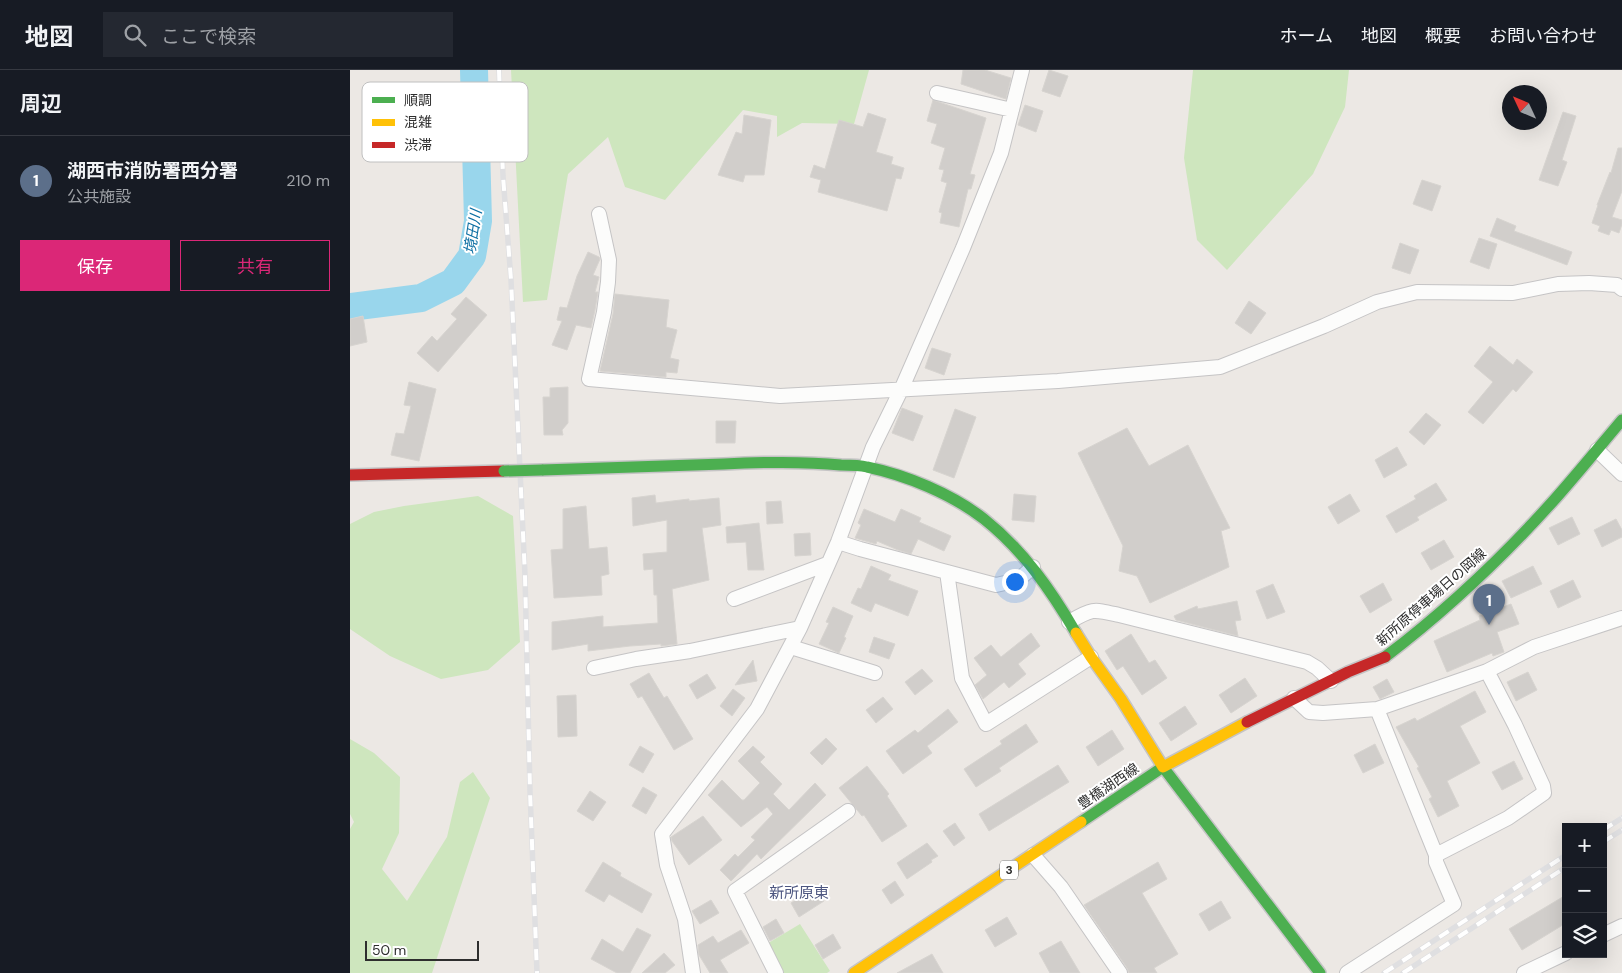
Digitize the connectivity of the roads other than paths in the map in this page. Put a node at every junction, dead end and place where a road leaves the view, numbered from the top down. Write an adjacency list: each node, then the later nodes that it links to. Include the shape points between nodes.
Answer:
1 (1022, 70): 3 (street)
2 (937, 93): 3 (street)
3 (1012, 110): 6 (street, via 1001,153)
4 (599, 214): 6 (street, via 609,260 608,282 589,379 780,396)
5 (1622, 289): 6 (street, via 1617,285 1589,283 1558,284 1513,293 1417,292 1377,302 1220,367)
6 (901, 390): 9 (street, via 873,447)
7 (1622, 420): 8 (main road, 新所原停車場日の岡線)
8 (1597, 450): 10 (street); 25 (main road, 新所原停車場日の岡線, via 1481,576 1418,632 1381,660)
9 (867, 467): 11 (main road, bridge, via 772,462); 12 (street); 14 (main road, via 918,482 950,497 983,518)
10 (1622, 474)
11 (350, 475)
12 (838, 542): 13 (street); 15 (street)
13 (828, 564): 16 (street); 19 (street)
14 (1034, 567): 15 (street, via 1018,580 996,585); 18 (main road)
15 (947, 572): 21 (street, via 962,678 986,724)
16 (734, 599)
17 (1622, 618): 23 (street, via 1534,647)
18 (1070, 622): 21 (main road); 25 (street, via 1088,611 1120,615 1307,662)
19 (800, 628): 20 (street); 22 (street)
20 (791, 647): 24 (street); 35 (street, via 757,709 662,834 667,865 684,919)
21 (1091, 657): 28 (main road)
22 (594, 668)
23 (1487, 671): 27 (street); 31 (street, via 1515,724 1544,793 1508,818)
24 (876, 673)
25 (1331, 681): 26 (main road, 新所原停車場日の岡線)
26 (1294, 698): 27 (street, via 1309,712); 28 (main road, 新所原停車場日の岡線)
27 (1377, 709): 31 (street)
28 (1163, 767): 30 (main road, 豊橋湖西線 / 3); 39 (main road)
29 (848, 811): 36 (street, via 735,891)
30 (1033, 855): 37 (main road, 豊橋湖西線 / 3); 38 (street, via 1061,887)
31 (1436, 855): 40 (street, via 1454,904)
32 (1622, 926): 33 (street)
33 (1607, 933)
34 (1562, 955): 41 (street)
35 (693, 973)
36 (776, 973)
37 (854, 973)
38 (1120, 973)
39 (1320, 973)
40 (1347, 973)
41 (1524, 973)

